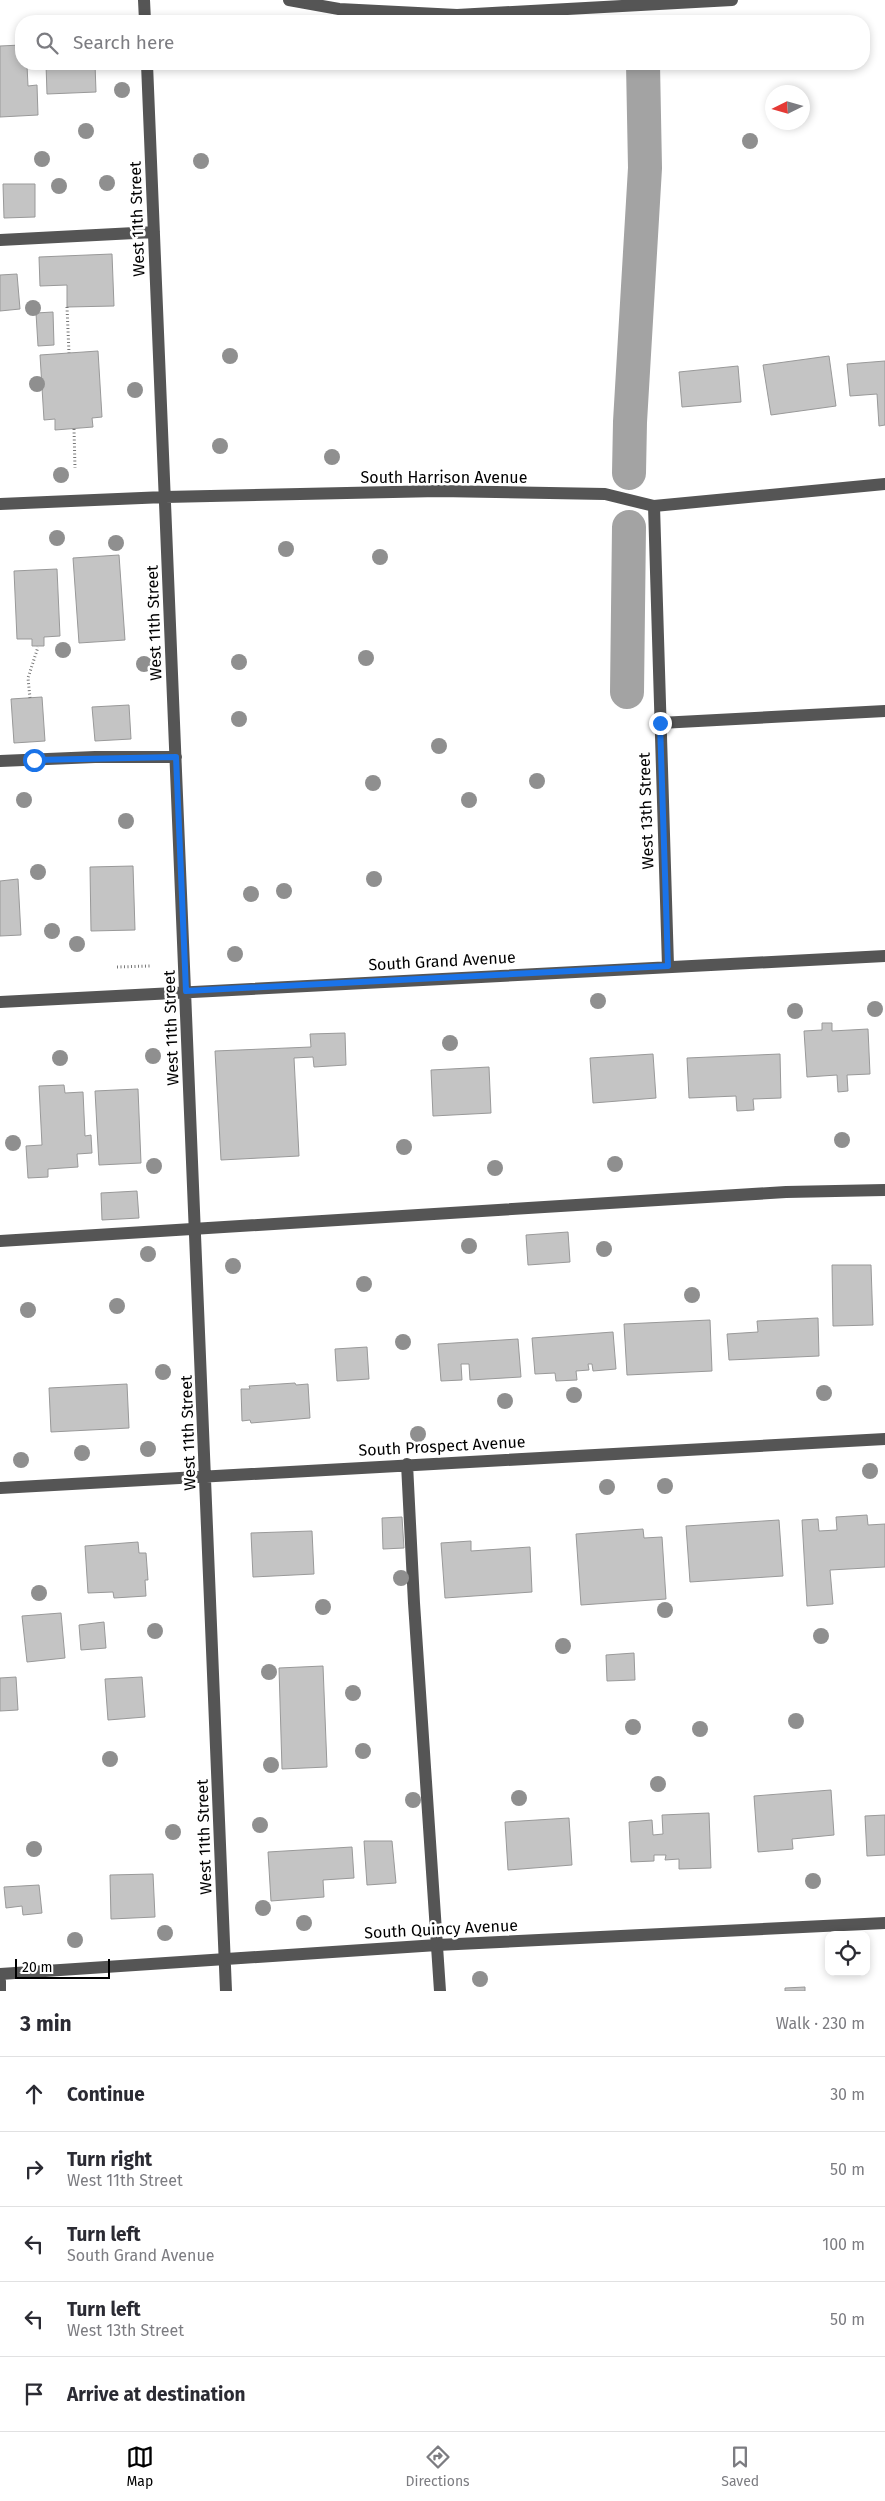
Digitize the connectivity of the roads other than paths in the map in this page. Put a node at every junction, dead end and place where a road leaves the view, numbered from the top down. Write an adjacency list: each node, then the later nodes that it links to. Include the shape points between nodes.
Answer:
1 (144, 0): 5 (street)
2 (289, 0): 3 (street, via 339,9 457,15)
3 (720, 0): 4 (street)
4 (732, 0)
5 (145, 15)
6 (147, 70): 7 (street, West 11th Street)
7 (154, 232): 8 (street); 10 (street, West 11th Street)
8 (0, 240)
9 (885, 484): 12 (street, South Harrison Avenue)
10 (165, 497): 11 (street, South Harrison Avenue); 12 (street, South Harrison Avenue, via 439,491 595,494); 15 (street, West 11th Street)
11 (0, 504)
12 (654, 506): 14 (street, West 13th Street)
13 (885, 711): 14 (street)
14 (660, 723): 18 (street, West 13th Street)
15 (176, 757): 16 (street); 19 (street, West 11th Street)
16 (0, 761)
17 (885, 956): 18 (street, South Grand Avenue)
18 (668, 966): 19 (street, South Grand Avenue)
19 (186, 991): 20 (street, South Grand Avenue); 22 (street, West 11th Street)
20 (0, 1002)
21 (885, 1190): 22 (street, via 786,1192)
22 (195, 1229): 23 (street); 26 (street, West 11th Street)
23 (0, 1241)
24 (885, 1439): 25 (street, South Prospect Avenue)
25 (407, 1464): 26 (street, South Prospect Avenue); 29 (street)
26 (206, 1475): 27 (street, South Prospect Avenue); 30 (street, West 11th Street)
27 (0, 1488)
28 (885, 1923): 29 (street, South Quincy Avenue)
29 (437, 1946): 30 (street, South Quincy Avenue); 35 (street)
30 (226, 1959): 31 (street, South Quincy Avenue); 34 (street, West 11th Street)
31 (0, 1974)
32 (0, 1981): 33 (street)
33 (0, 1991)
34 (226, 1991)
35 (440, 1991)

